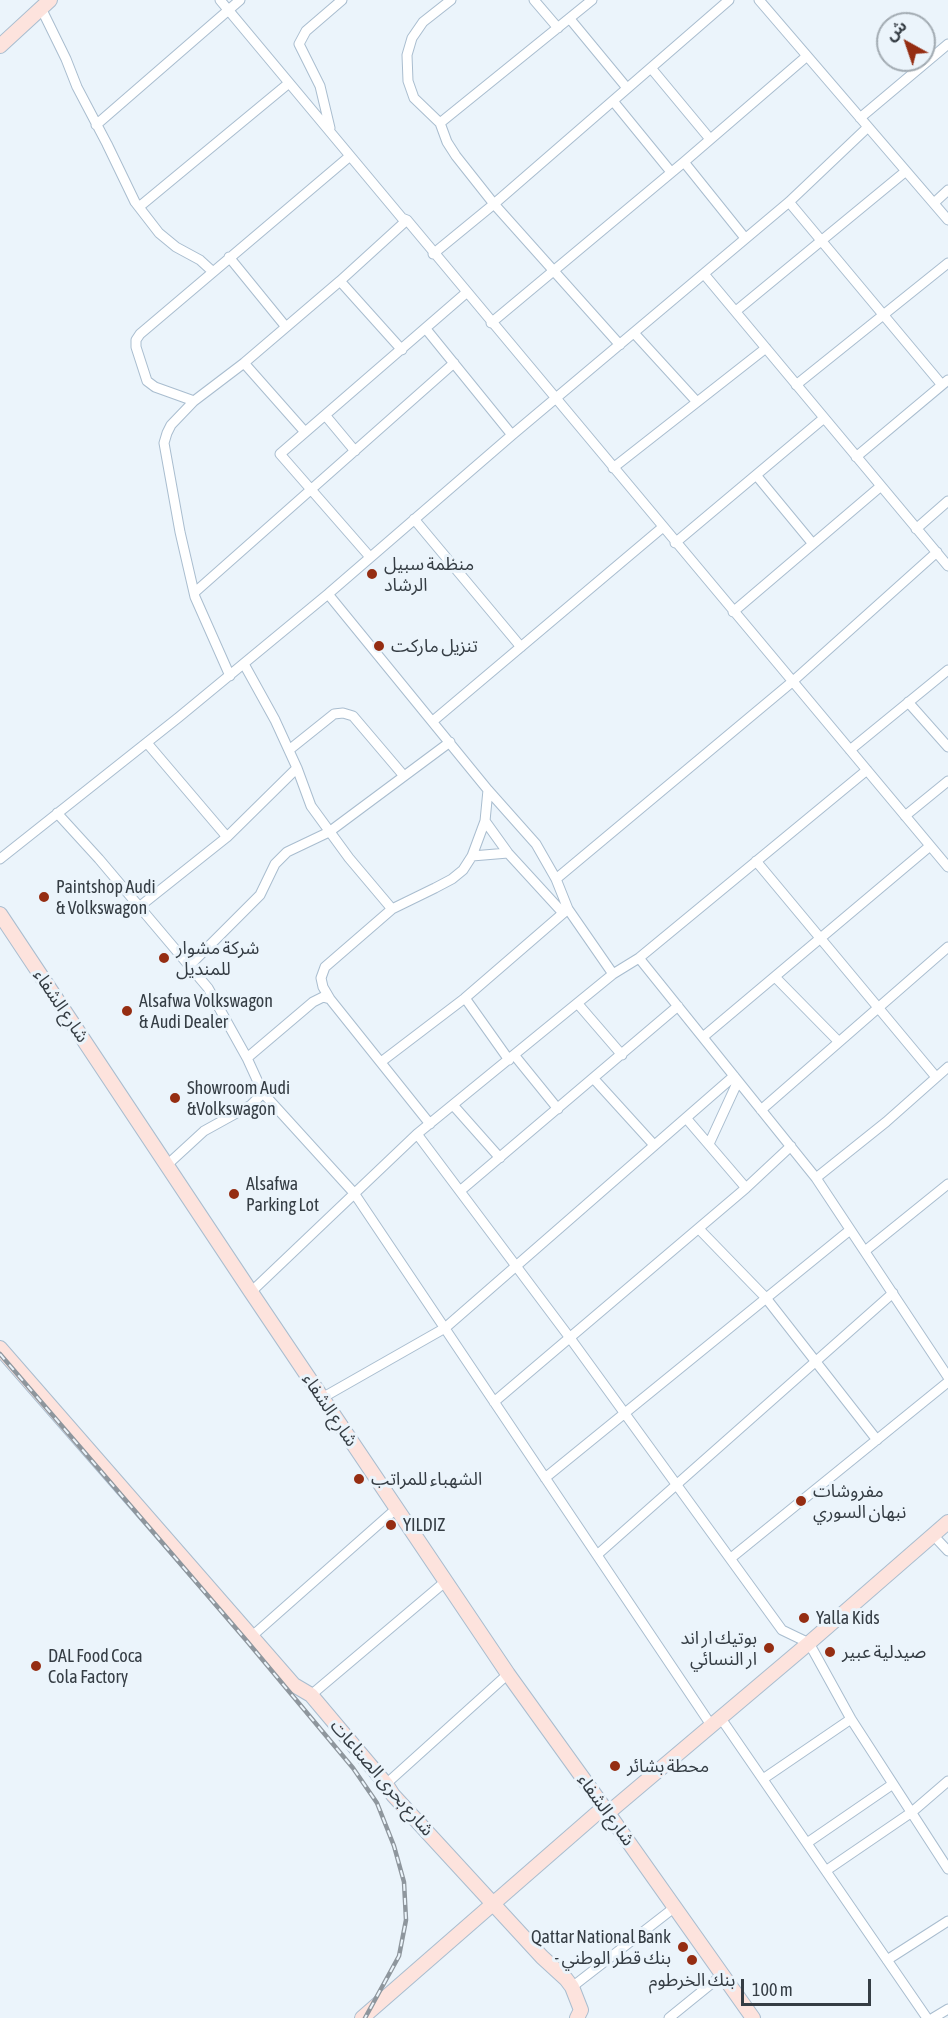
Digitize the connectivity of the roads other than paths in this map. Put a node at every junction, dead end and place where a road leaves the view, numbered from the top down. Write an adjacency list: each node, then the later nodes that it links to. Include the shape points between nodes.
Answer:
1 (220, 0): 10 (street)
2 (240, 0): 10 (street)
3 (450, 0): 21 (street, via 423,22 407,55 408,81 414,98)
4 (534, 0): 12 (street)
5 (592, 0): 11 (street)
6 (729, 0): 16 (street)
7 (759, 0): 15 (street)
8 (336, 2): 24 (street, via 306,31 299,44 320,86)
9 (46, 4): 14 (street); 22 (street, via 76,87)
10 (228, 10): 17 (street); 22 (street)
11 (570, 19): 12 (street); 18 (street)
12 (558, 28): 21 (street)
13 (948, 44): 20 (street)
14 (0, 46)
15 (807, 56): 20 (street); 25 (street)
16 (651, 68): 18 (street); 25 (street)
17 (289, 83): 24 (street); 34 (street)
18 (627, 88): 19 (street)
19 (613, 101): 29 (street); 33 (street)
20 (860, 118): 23 (street)
21 (440, 123): 33 (street, via 456,156)
22 (96, 125): 34 (street)
23 (868, 127): 28 (street); 31 (street)
24 (332, 133): 26 (street)
25 (710, 139): 27 (street)
26 (350, 156): 35 (street); 40 (street)
27 (684, 162): 29 (street); 37 (street)
28 (906, 171): 32 (street); 38 (street)
29 (671, 172): 42 (street)
30 (948, 190): 32 (street)
31 (789, 202): 37 (street); 38 (street)
32 (934, 203): 36 (street)
33 (494, 204): 39 (street); 42 (street)
34 (139, 207): 43 (street, via 159,233)
35 (407, 220): 39 (street); 45 (street)
36 (948, 220)
37 (745, 238): 44 (street)
38 (821, 241): 47 (street); 48 (street)
39 (433, 254): 46 (street)
40 (229, 257): 43 (street); 50 (street)
41 (948, 263): 48 (street)
42 (553, 270): 49 (street); 53 (street)
43 (212, 271): 61 (street, via 136,340 142,369 150,384)
44 (704, 274): 47 (street); 52 (street)
45 (340, 281): 50 (street); 55 (street)
46 (466, 293): 49 (street); 51 (street)
47 (736, 311): 54 (street)
48 (883, 315): 58 (street); 59 (street)
49 (491, 323): 60 (street)
50 (286, 327): 56 (street)
51 (426, 328): 55 (street); 57 (street)
52 (634, 333): 53 (street); 62 (street)
53 (620, 345): 60 (street)
54 (766, 348): 59 (street); 62 (street)
55 (402, 350): 63 (street)
56 (244, 363): 61 (street); 65 (street)
57 (454, 363): 66 (street); 67 (street)
58 (945, 383): 68 (street)
59 (796, 385): 64 (street)
60 (556, 400): 66 (street); 69 (street)
61 (194, 401): 82 (street, via 171,425 164,442)
62 (697, 402): 69 (street)
63 (325, 415): 65 (street); 67 (street)
64 (824, 418): 68 (street); 70 (street)
65 (305, 432): 72 (street, via 280,454)
66 (512, 435): 74 (street)
67 (355, 451): 72 (street)
68 (856, 457): 71 (street)
69 (613, 468): 75 (street)
70 (756, 475): 77 (street); 78 (street)
71 (881, 486): 76 (street); 78 (street)
72 (312, 489): 80 (street); 82 (street)
73 (948, 501): 76 (street)
74 (414, 519): 80 (street); 85 (street)
75 (663, 528): 77 (street); 85 (street)
76 (916, 529): 79 (street)
77 (675, 543): 84 (street)
78 (813, 544): 84 (street)
79 (937, 552): 81 (street); 89 (street)
80 (370, 557): 83 (street)
81 (948, 566)
82 (194, 593): 88 (street)
83 (328, 594): 86 (street); 91 (street)
84 (734, 612): 89 (street)
85 (521, 647): 91 (street)
86 (244, 664): 88 (street); 95 (street)
87 (948, 670): 90 (street)
88 (230, 676): 92 (street)
89 (792, 682): 96 (street); 113 (street)
90 (908, 702): 94 (street); 96 (street)
91 (433, 721): 93 (street)
92 (147, 742): 102 (street); 106 (street)
93 (450, 742): 99 (street); 101 (street)
94 (948, 747)
95 (289, 750): 97 (street); 99 (street, via 334,714 343,713 353,716)
96 (850, 750): 98 (street)
97 (297, 768): 105 (street, via 310,806); 106 (street)
98 (867, 770): 103 (street); 111 (street)
99 (404, 776): 105 (street)
100 (948, 781): 103 (street)
101 (488, 790): 104 (street); 113 (street, via 536,844)
102 (57, 813): 110 (street); 114 (street)
103 (905, 816): 107 (street)
104 (485, 821): 108 (street); 109 (street)
105 (329, 832): 115 (street); 121 (street, via 287,852 275,864 260,895)
106 (226, 837): 114 (street)
107 (930, 846): 112 (street); 118 (street)
108 (508, 853): 109 (street); 116 (street)
109 (472, 856): 115 (street, via 452,879)
110 (0, 859)
111 (756, 861): 118 (street); 120 (street)
112 (948, 867)
113 (556, 879): 116 (street)
114 (139, 907): 121 (street)
115 (392, 909): 125 (street, via 325,967 321,978)
116 (565, 911): 122 (street); 124 (street)
117 (0, 914): 150 (street, شارع الشفاء)
118 (820, 939): 123 (street); 128 (street)
119 (948, 947): 128 (street)
120 (639, 958): 122 (street); 127 (street)
121 (189, 966): 132 (street, via 208,988)
122 (613, 974): 126 (street)
123 (775, 977): 129 (street); 130 (street)
124 (465, 998): 133 (street); 134 (street)
125 (330, 999): 132 (street, via 323,997 313,1002); 134 (street)
126 (578, 1004): 131 (street); 133 (street)
127 (678, 1006): 129 (street); 131 (street)
128 (878, 1008): 130 (street); 136 (street)
129 (703, 1037): 138 (street)
130 (839, 1042): 142 (street)
131 (622, 1055): 137 (street)
132 (247, 1058): 139 (street)
133 (512, 1058): 140 (street); 141 (street)
134 (381, 1062): 144 (street)
135 (948, 1067): 136 (street)
136 (936, 1077): 151 (street)
137 (594, 1079): 141 (street); 147 (street)
138 (736, 1079): 142 (street); 143 (street); 146 (street)
139 (263, 1093): 150 (street, via 251,1105 204,1131); 155 (street)
140 (453, 1106): 144 (street); 149 (street)
141 (558, 1109): 149 (street)
142 (761, 1110): 148 (street)
143 (686, 1118): 146 (street); 147 (street)
144 (430, 1124): 145 (street)
145 (417, 1134): 154 (street); 155 (street)
146 (709, 1144): 153 (street)
147 (654, 1145): 159 (street)
148 (791, 1146): 151 (street); 153 (street)
149 (500, 1158): 154 (street)
150 (166, 1166): 160 (street, شارع الشفاء)
151 (816, 1178): 157 (street)
152 (948, 1184): 158 (street)
153 (746, 1188): 156 (street)
154 (460, 1191): 159 (street)
155 (354, 1193): 160 (street); 163 (street)
156 (699, 1229): 162 (street); 164 (street)
157 (850, 1230): 158 (street); 162 (street)
158 (865, 1251): 161 (street)
159 (515, 1266): 163 (street); 164 (street)
160 (251, 1292): 169 (street, شارع الشفاء)
161 (892, 1293): 166 (street); 167 (street)
162 (766, 1298): 166 (street); 171 (street)
163 (445, 1328): 169 (street); 170 (street)
164 (570, 1338): 170 (street); 171 (street)
165 (0, 1348): 182 (street, شارع بحرى الصناعات)
166 (816, 1362): 172 (street); 174 (street)
167 (948, 1377)
168 (948, 1382): 172 (street)
169 (322, 1398): 175 (street, شارع الشفاء)
170 (495, 1402): 173 (street)
171 (624, 1413): 173 (street); 174 (street)
172 (877, 1440): 180 (street)
173 (545, 1478): 179 (street)
174 (678, 1485): 179 (street); 180 (street)
175 (396, 1508): 181 (street, شارع الشفاء); 182 (street)
176 (948, 1522): 177 (street)
177 (933, 1535): 178 (street); 183 (street)
178 (948, 1551)
179 (597, 1555): 187 (street)
180 (730, 1558): 183 (street, via 782,1630)
181 (446, 1581): 184 (street, شارع الشفاء); 185 (street)
182 (251, 1637): 185 (street, شارع بحرى الصناعات, via 294,1685)
183 (809, 1643): 186 (street); 187 (street)
184 (508, 1674): 190 (street); 192 (street, شارع الشفاء)
185 (311, 1695): 190 (street, شارع بحرى الصناعات)
186 (851, 1719): 188 (street); 191 (street)
187 (715, 1721): 188 (street); 192 (street)
188 (763, 1779): 194 (street)
189 (948, 1781): 193 (street)
190 (386, 1784): 197 (street, شارع بحرى الصناعات)
191 (893, 1785): 193 (street); 194 (street)
192 (606, 1810): 197 (street); 198 (street, شارع الشفاء)
193 (912, 1812): 195 (street); 196 (street)
194 (807, 1844): 196 (street)
195 (948, 1869)
196 (827, 1870): 200 (street)
197 (493, 1904): 202 (street, شارع بحرى الصناعات); 205 (street)
198 (675, 1907): 201 (street, شارع الشفاء); 202 (street)
199 (948, 1921): 200 (street)
200 (887, 1960): 208 (street)
201 (722, 1975): 206 (street); 207 (street, شارع الشفاء)
202 (572, 1987): 204 (street, شارع بحرى الصناعات)
203 (948, 2009): 209 (street)
204 (581, 2015)
205 (362, 2018)
206 (669, 2018)
207 (753, 2018)
208 (927, 2018)
209 (933, 2018)

